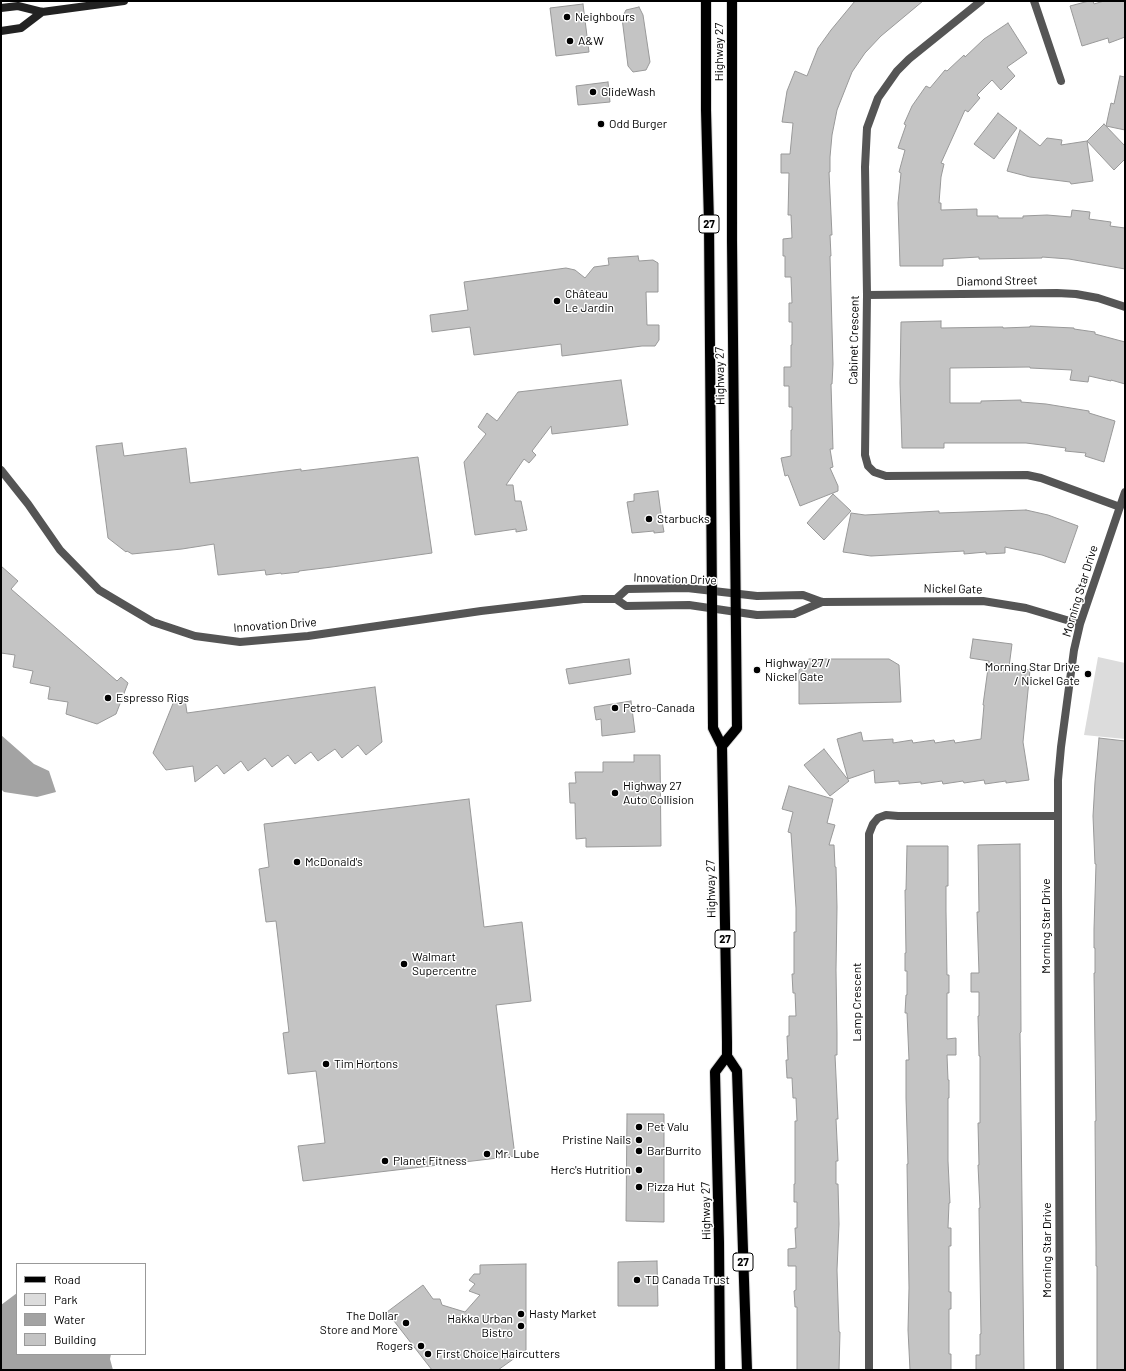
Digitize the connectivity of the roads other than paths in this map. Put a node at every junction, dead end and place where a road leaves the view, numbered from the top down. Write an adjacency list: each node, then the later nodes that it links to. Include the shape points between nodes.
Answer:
1 (124, 1): 7 (main road)
2 (706, 1): 15 (main road, Highway 27 / 27)
3 (732, 1): 16 (main road, Highway 27 / 27)
4 (981, 1): 10 (street, Cabinet Crescent, via 897,71 878,98 872,112 865,160)
5 (1034, 1): 9 (street)
6 (1, 8): 7 (main road, via 18,6)
7 (42, 12): 8 (main road, via 21,28)
8 (1, 31)
9 (1061, 81)
10 (867, 295): 11 (street, Diamond Street, via 1057,293 1098,298); 14 (street, Cabinet Crescent, via 865,455 868,466 874,472 886,476 1027,475)
11 (1125, 307)
12 (1, 470): 17 (street, Innovation Drive, via 60,550 99,590 153,622 195,636 240,642 308,636 583,599)
13 (1125, 492): 14 (street, Morning Star Drive)
14 (1120, 507): 21 (street, Morning Star Drive)
15 (712, 591): 16 (street, Innovation Drive); 17 (street, Innovation Drive, via 687,588 626,589); 19 (main road, Highway 27 / 27)
16 (736, 593): 18 (street, Nickel Gate, via 757,596 803,595); 20 (main road, Highway 27 / 27)
17 (616, 599): 19 (street, Innovation Drive, via 626,606 689,605)
18 (822, 602): 20 (street, Nickel Gate, via 794,614 757,615); 21 (street, Nickel Gate, via 983,601 1026,608)
19 (712, 608): 20 (street, Nickel Gate); 22 (main road, Highway 27 / 27, via 713,728)
20 (736, 612): 22 (main road, Highway 27 / 27, via 737,728)
21 (1080, 624): 23 (street, Morning Star Drive, via 1061,747)
22 (722, 746): 24 (main road, Highway 27 / 27)
23 (1058, 816): 27 (street, Lamp Crescent, via 886,815 872,824 869,834); 28 (street, Morning Star Drive)
24 (727, 1056): 25 (main road, Highway 27 / 27, via 716,1072); 26 (main road, Highway 27 / 27, via 736,1071)
25 (720, 1370)
26 (747, 1370)
27 (869, 1370)
28 (1060, 1370)

